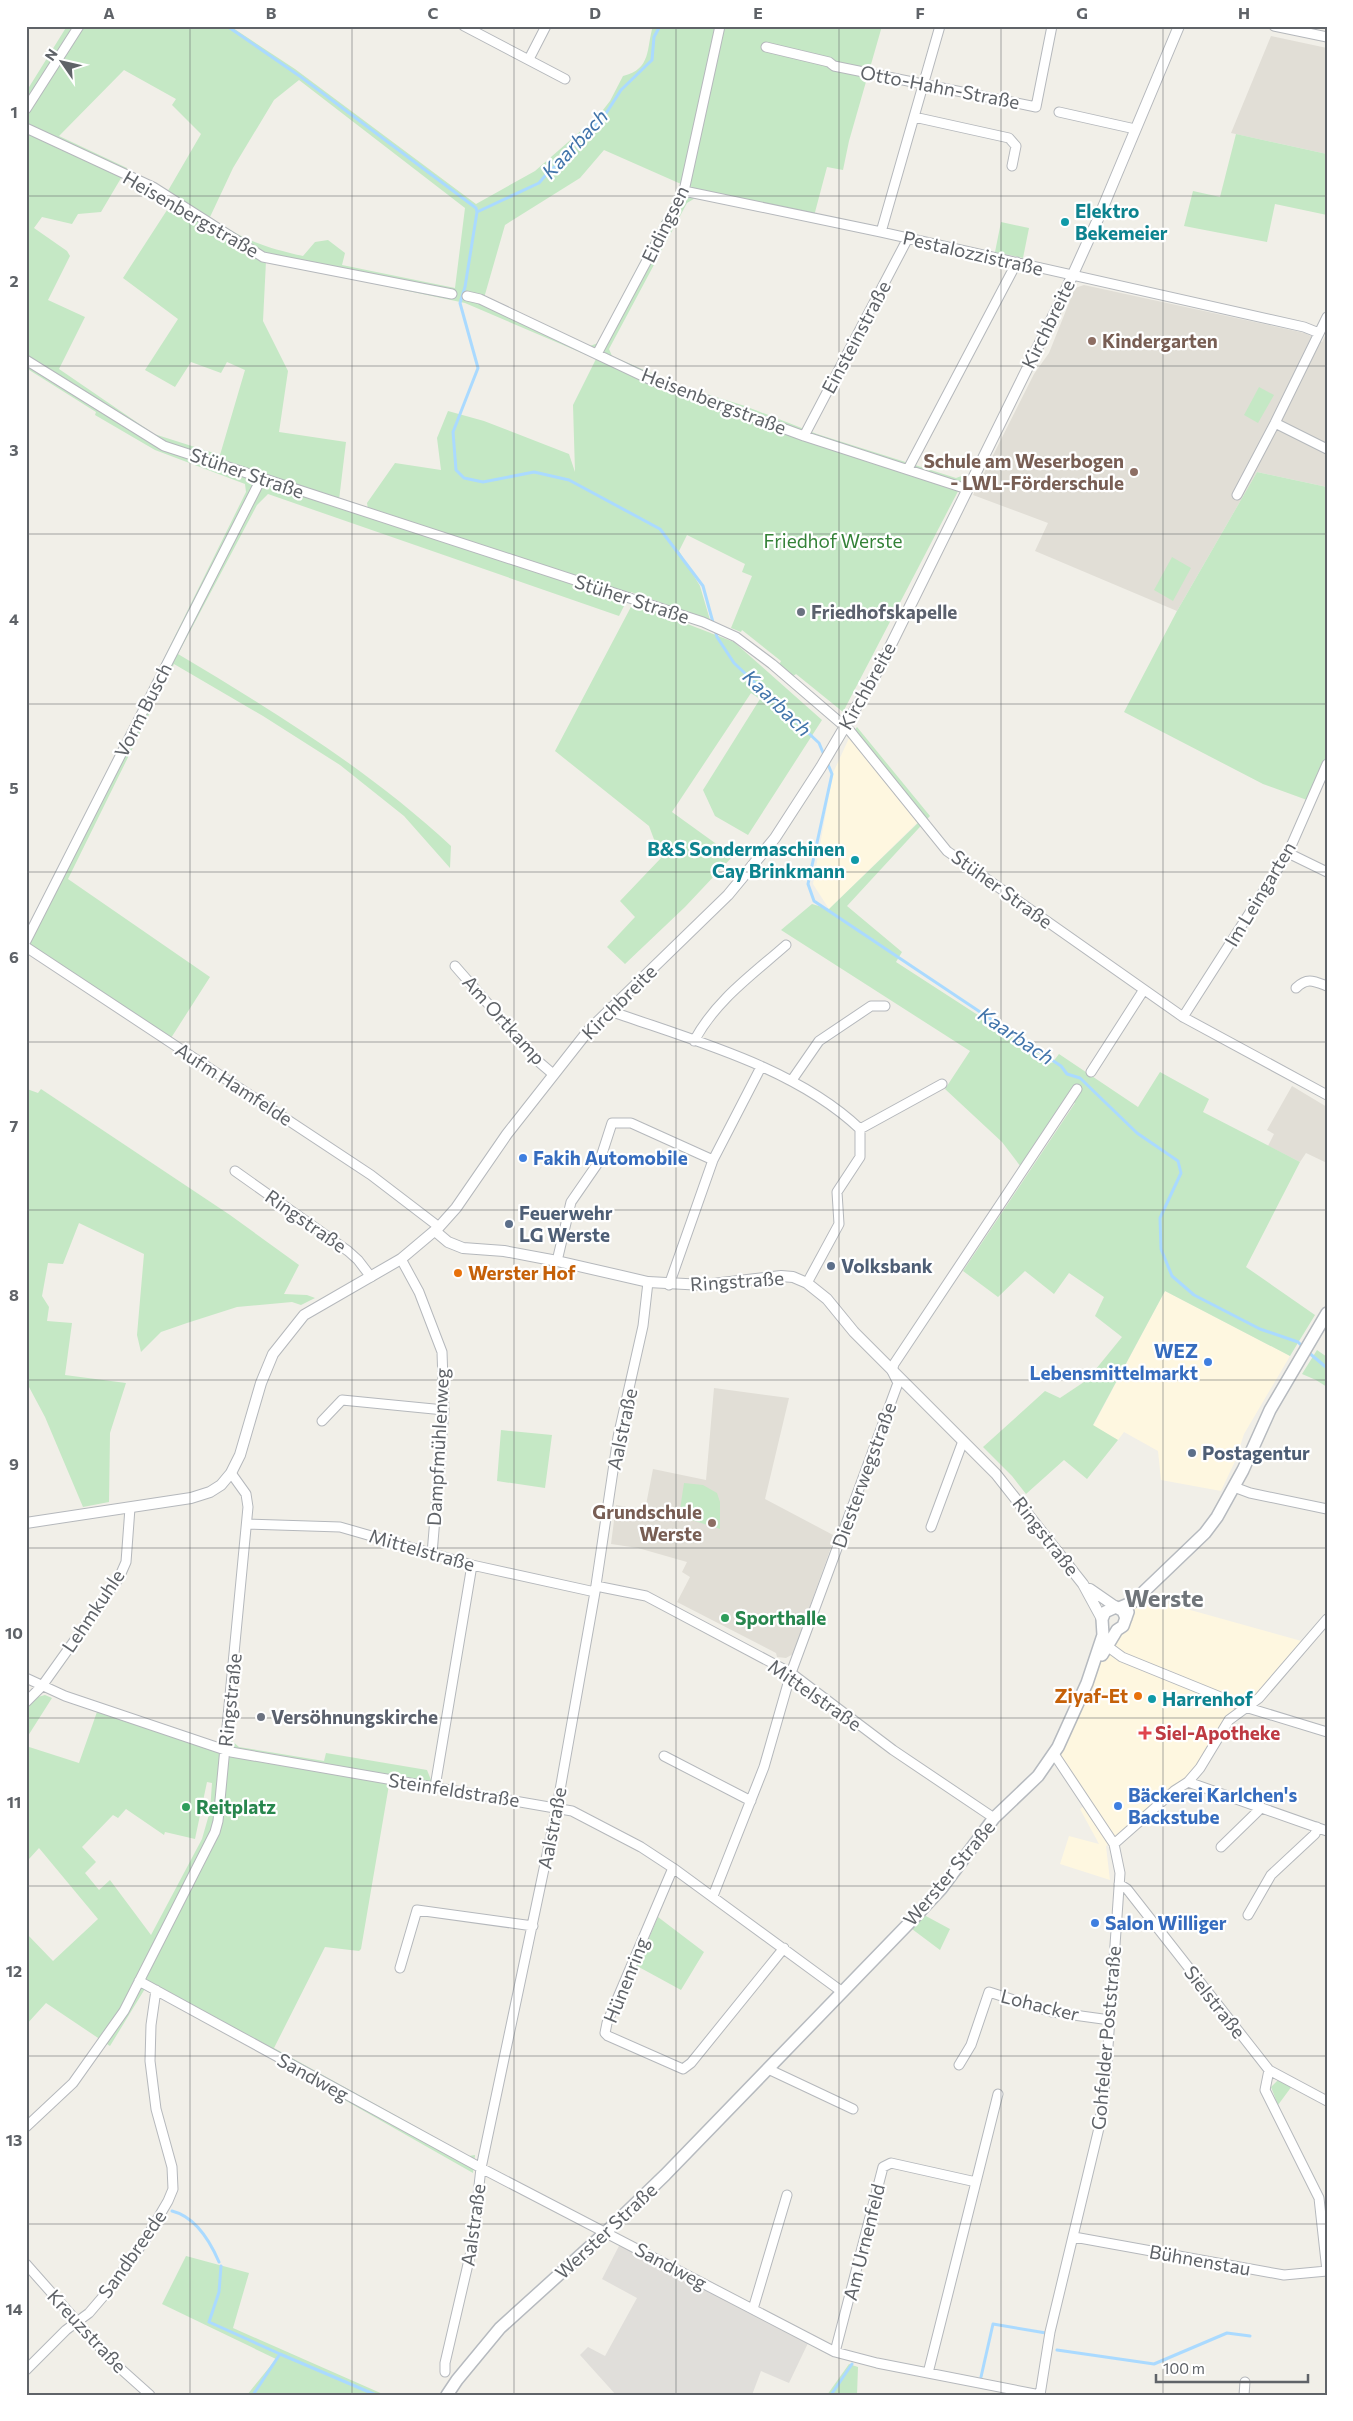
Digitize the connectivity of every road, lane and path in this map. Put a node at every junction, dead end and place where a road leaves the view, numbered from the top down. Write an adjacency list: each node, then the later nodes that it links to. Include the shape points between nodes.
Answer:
1 (78, 26): 14 (street)
2 (464, 26): 11 (street)
3 (546, 26): 11 (street)
4 (720, 26): 20 (street, Eidingsen)
5 (940, 26): 13 (street)
6 (1052, 26): 13 (street, Otto-Hahn-Straße, via 1036,106)
7 (1178, 26): 18 (street, Kirchbreite)
8 (1274, 26): 9 (street)
9 (1327, 37)
10 (766, 47): 13 (street, Otto-Hahn-Straße, via 829,62 834,66)
11 (529, 59): 12 (street)
12 (565, 79)
13 (924, 84): 16 (street)
14 (26, 108)
15 (1059, 112): 18 (street)
16 (914, 117): 19 (street, via 1009,138 1016,146); 21 (street)
17 (26, 128): 25 (street, Heisenbergstraße, via 153,187 264,257)
18 (1135, 129): 24 (street, Kirchbreite)
19 (1012, 166)
20 (684, 191): 21 (street, Pestalozzistraße); 29 (street, Eidingsen)
21 (881, 232): 22 (street, Pestalozzistraße)
22 (908, 238): 23 (street, Pestalozzistraße); 32 (street, Einsteinstraße)
23 (1017, 262): 24 (street, Pestalozzistraße); 34 (street)
24 (1072, 275): 28 (street, Pestalozzistraße); 36 (street, Kirchbreite)
25 (452, 294)
26 (467, 296): 29 (street, Heisenbergstraße, via 480,299)
27 (1327, 317): 28 (street)
28 (1319, 333): 31 (street)
29 (597, 354): 32 (street, Heisenbergstraße, via 649,379)
30 (26, 360): 35 (street, Stüher Straße, via 157,442)
31 (1275, 423): 33 (street); 37 (street)
32 (804, 436): 34 (street, Heisenbergstraße)
33 (1327, 449)
34 (908, 469): 36 (street, Heisenbergstraße)
35 (261, 479): 38 (street, Stüher Straße, via 720,629 772,664); 42 (street, Vorm Busch)
36 (967, 489): 38 (street, Kirchbreite, via 880,667)
37 (1237, 494)
38 (844, 727): 48 (street, Stüher Straße, via 947,851); 50 (street, Kirchbreite, via 753,868)
39 (1327, 764): 40 (street, Im Leingarten)
40 (1288, 853): 41 (street); 51 (street, Im Leingarten)
41 (1327, 872)
42 (26, 941)
43 (786, 945): 52 (street, via 706,1019)
44 (26, 947): 63 (street, Aufm Hamfelde, via 371,1174)
45 (455, 966): 55 (street, Am Ortkamp, via 539,1062)
46 (1327, 986): 47 (street, via 1312,980 1302,982)
47 (1296, 988)
48 (1143, 991): 51 (street, Stüher Straße); 54 (street)
49 (885, 1006): 56 (street, via 871,1006 819,1041)
50 (609, 1008): 52 (street); 55 (street, Kirchbreite)
51 (1182, 1017): 59 (street, Stüher Straße)
52 (694, 1041): 53 (street)
53 (761, 1067): 56 (street); 61 (street)
54 (1091, 1072)
55 (554, 1074): 63 (street, Kirchbreite, via 507,1134 456,1208)
56 (792, 1080): 60 (street, via 844,1114)
57 (942, 1084): 60 (street)
58 (1077, 1089): 71 (street)
59 (1327, 1095)
60 (860, 1129): 68 (street, via 860,1157 837,1192 839,1224)
61 (713, 1160): 65 (street, via 631,1123 612,1123 600,1160 571,1202); 69 (street)
62 (235, 1170): 66 (street, Ringstraße, via 348,1251)
63 (437, 1229): 64 (street); 65 (street, Ringstraße, via 448,1242 464,1248 504,1251)
64 (401, 1259): 66 (street); 72 (street, Dampfmühlenweg, via 419,1292 442,1352)
65 (557, 1261): 67 (street, Ringstraße)
66 (371, 1277): 75 (street, via 304,1315 289,1332 274,1354 262,1383 240,1455)
67 (648, 1282): 69 (street, Ringstraße); 85 (street, Aalstraße, via 643,1326 618,1437)
68 (807, 1283): 69 (street, Ringstraße, via 781,1276); 71 (street, Ringstraße, via 826,1299)
69 (669, 1285)
70 (1327, 1313): 76 (main road, Werster Straße, via 1264,1421)
71 (892, 1371): 74 (street, Ringstraße); 91 (street, Diesterwegstraße, via 898,1383)
72 (444, 1410): 73 (street, via 342,1400); 82 (street, Dampfmühlenweg)
73 (322, 1421)
74 (963, 1441): 81 (street); 84 (street, Ringstraße, via 996,1474)
75 (231, 1473): 77 (street, via 222,1485 210,1492); 80 (street, Ringstraße, via 246,1494)
76 (1234, 1487): 78 (street); 86 (main road, Werster Straße, via 1210,1527)
77 (130, 1508): 79 (street); 94 (street, Lehmkuhle, via 124,1570)
78 (1327, 1508)
79 (26, 1523)
80 (247, 1524): 82 (street, Mittelstraße, via 340,1527); 98 (street, Ringstraße)
81 (931, 1527)
82 (432, 1554): 83 (street, Mittelstraße)
83 (472, 1565): 85 (street, Mittelstraße); 102 (street)
84 (1083, 1584): 86 (street, Ringstraße); 88 (street, Ringstraße)
85 (595, 1589): 91 (street, Mittelstraße, via 646,1596); 105 (street, Aalstraße)
86 (1120, 1611): 88 (main road, Werster Straße, via 1108,1609); 89 (main road, Werster Straße, via 1124,1626)
87 (1327, 1619): 96 (street, via 1259,1698)
88 (1103, 1622): 89 (main road, via 1109,1630); 93 (main road, Werster Straße, via 1103,1636)
89 (1117, 1630): 90 (main road, Werster Straße)
90 (1108, 1646): 93 (main road, Werster Straße); 96 (street, via 1122,1657)
91 (791, 1673): 103 (street, Diesterwegstraße); 106 (street, Mittelstraße, via 893,1750)
92 (26, 1678): 94 (street, Steinfeldstraße)
93 (1087, 1683): 99 (main road, Werster Straße)
94 (42, 1686): 95 (street, Lehmkuhle); 98 (street, Steinfeldstraße)
95 (26, 1702)
96 (1245, 1707): 97 (street); 101 (street, via 1229,1720)
97 (1327, 1732)
98 (224, 1750): 102 (street, Steinfeldstraße); 118 (street, Ringstraße, via 215,1832)
99 (1054, 1754): 106 (main road, Werster Straße, via 1038,1776); 109 (street, Gohfelder Poststraße)
100 (664, 1756): 103 (street)
101 (1188, 1782): 104 (street); 109 (street)
102 (435, 1787): 105 (street, Steinfeldstraße)
103 (751, 1801): 113 (street, Diesterwegstraße)
104 (1260, 1806): 107 (street); 110 (street)
105 (557, 1807): 111 (street, Steinfeldstraße, via 572,1811); 115 (street, Aalstraße)
106 (994, 1818): 120 (main road, Werster Straße, via 941,1888)
107 (1317, 1827): 108 (street); 114 (street, via 1315,1834 1271,1875)
108 (1327, 1831)
109 (1114, 1844): 112 (street, Gohfelder Poststraße)
110 (1221, 1847)
111 (673, 1868): 113 (street, Steinfeldstraße); 116 (street, Hünenring, via 607,2023 605,2033 608,2036 683,2069)
112 (1119, 1884): 121 (street, Gohfelder Poststraße); 124 (street, Sielstraße, via 1127,1889)
113 (713, 1896): 116 (street, Steinfeldstraße)
114 (1248, 1916)
115 (532, 1926): 117 (street, via 417,1910); 129 (street, Aalstraße)
116 (784, 1948): 120 (street, Steinfeldstraße)
117 (400, 1968)
118 (139, 1981): 119 (street, Sandweg); 128 (street, Ringstraße, via 119,2018 73,2083)
119 (156, 1990): 129 (street, Sandweg); 137 (street, Sandbreede, via 150,2061 156,2109 169,2152 173,2188 136,2253 89,2313)
120 (841, 1991): 123 (main road, Werster Straße)
121 (1110, 2020): 122 (street, Lohacker, via 1052,2012 990,1992 971,2045); 133 (street, Gohfelder Poststraße, via 1099,2128)
122 (959, 2064)
123 (768, 2069): 127 (street); 132 (main road, Werster Straße)
124 (1270, 2070): 126 (street, Sielstraße); 135 (street, via 1266,2090 1319,2198)
125 (998, 2094): 130 (street)
126 (1327, 2101)
127 (853, 2108)
128 (26, 2126)
129 (481, 2168): 132 (street, Sandweg); 140 (street, Aalstraße, via 472,2247 445,2363)
130 (976, 2182): 138 (street, Am Urnenfeld, via 891,2163 883,2167); 141 (street)
131 (787, 2195): 136 (street)
132 (606, 2232): 136 (street, Sandweg); 144 (main road, Werster Straße, via 500,2328)
133 (1074, 2237): 135 (street, Bühnenstau, via 1284,2274); 145 (street, Gohfelder Poststraße, via 1050,2332)
134 (26, 2264): 137 (street, Kreuzstraße)
135 (1327, 2271)
136 (753, 2309): 138 (street, Sandweg)
137 (77, 2322): 139 (street, Sandbreede); 143 (street, Kreuzstraße, via 112,2361)
138 (836, 2352): 141 (street, Sandweg)
139 (26, 2370)
140 (446, 2372)
141 (928, 2373): 145 (street, Sandweg)
142 (1245, 2382): 146 (street)
143 (150, 2395)
144 (447, 2395)
145 (1040, 2395)
146 (1244, 2395)

